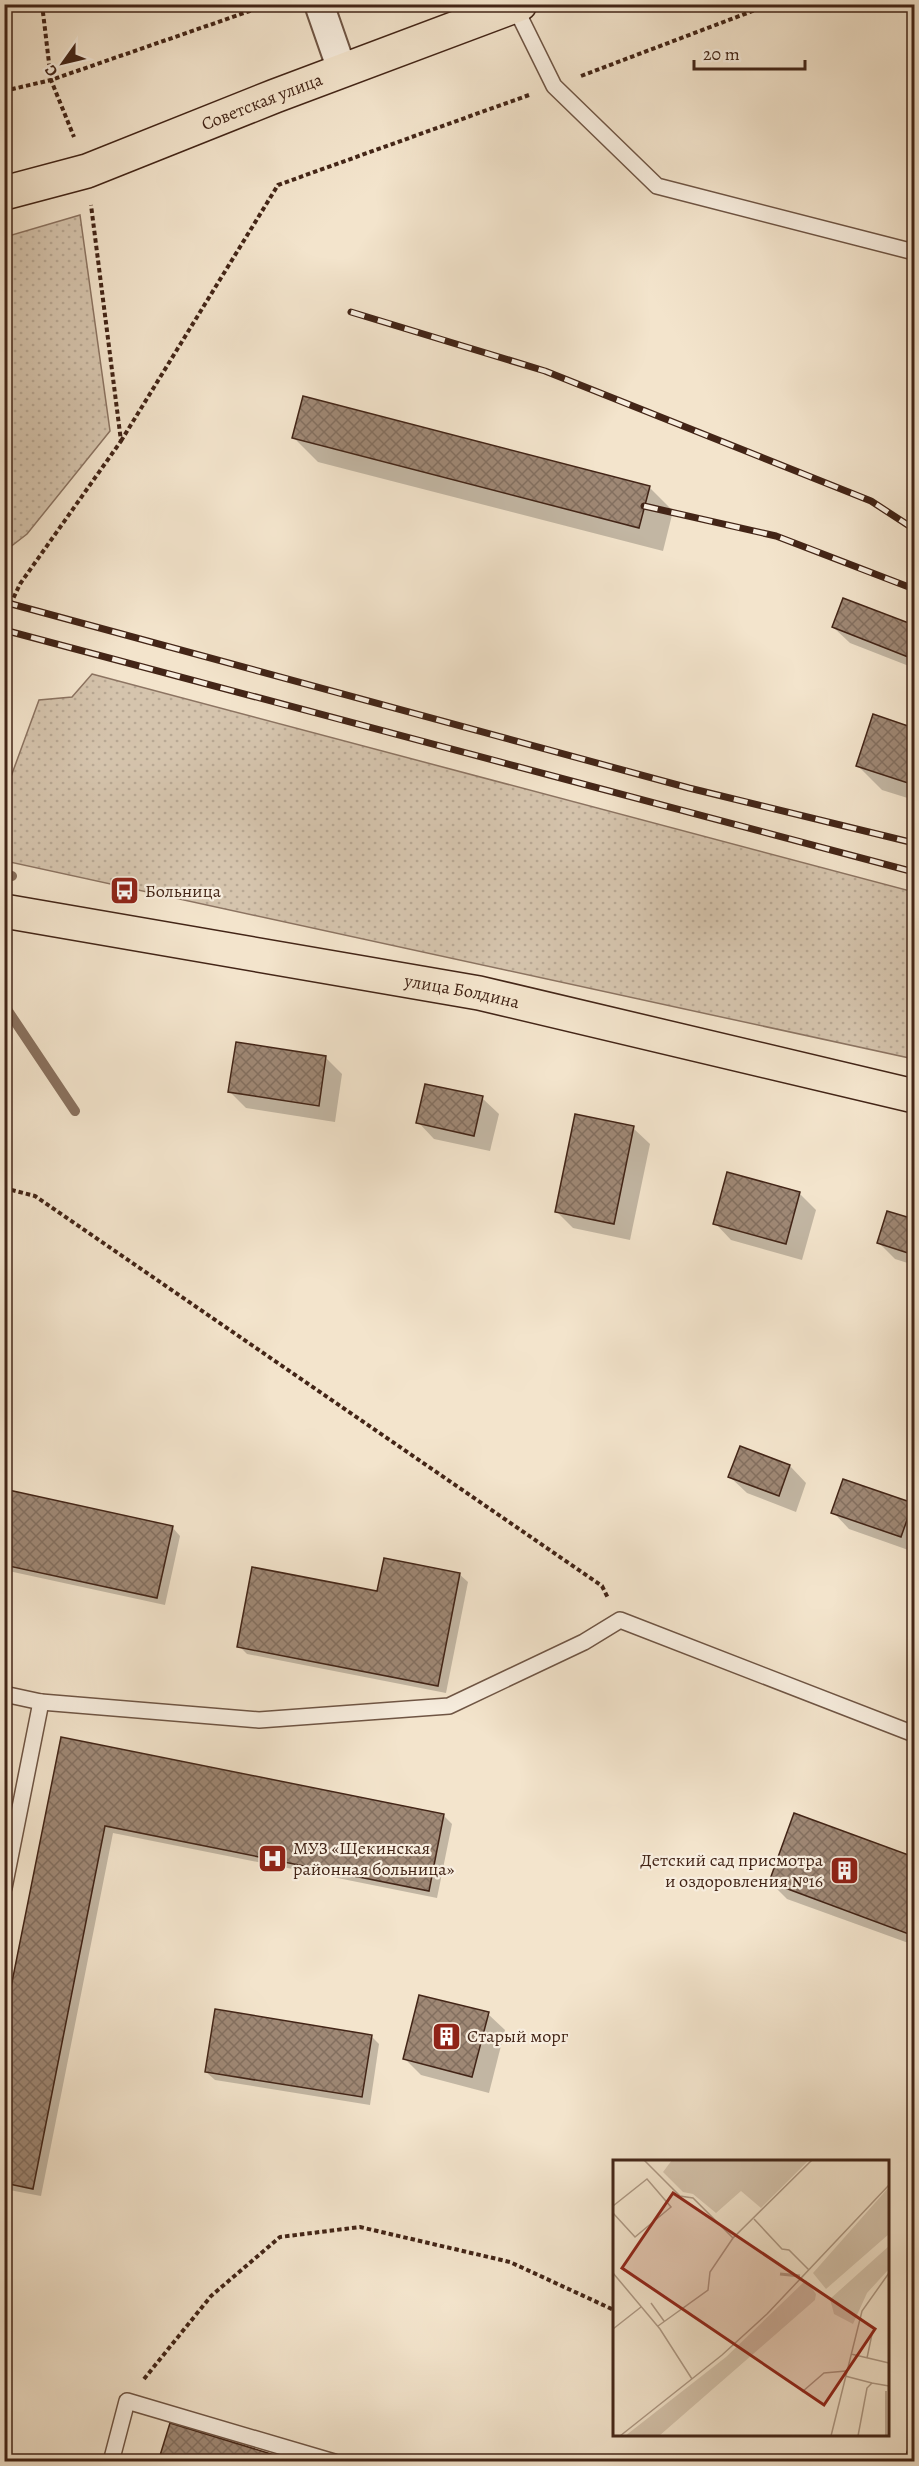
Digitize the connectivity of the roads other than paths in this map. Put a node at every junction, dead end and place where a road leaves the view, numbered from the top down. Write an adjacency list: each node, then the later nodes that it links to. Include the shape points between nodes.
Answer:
1 (319, 4): 3 (street)
2 (517, 6): 3 (main road, Советская улица); 5 (lane, via 554,86 657,186)
3 (342, 70): 4 (main road, Советская улица, via 87,171)
4 (4, 193)
5 (915, 252)
6 (4, 911): 7 (main road, улица Болдина, via 479,993)
7 (915, 1096)
8 (4, 1694): 9 (lane)
9 (41, 1702): 10 (lane, via 259,1720 449,1706 584,1642 620,1620); 11 (lane)
10 (915, 1734)
11 (4, 1888)
12 (111, 2462): 13 (lane, via 127,2401)
13 (334, 2462)

